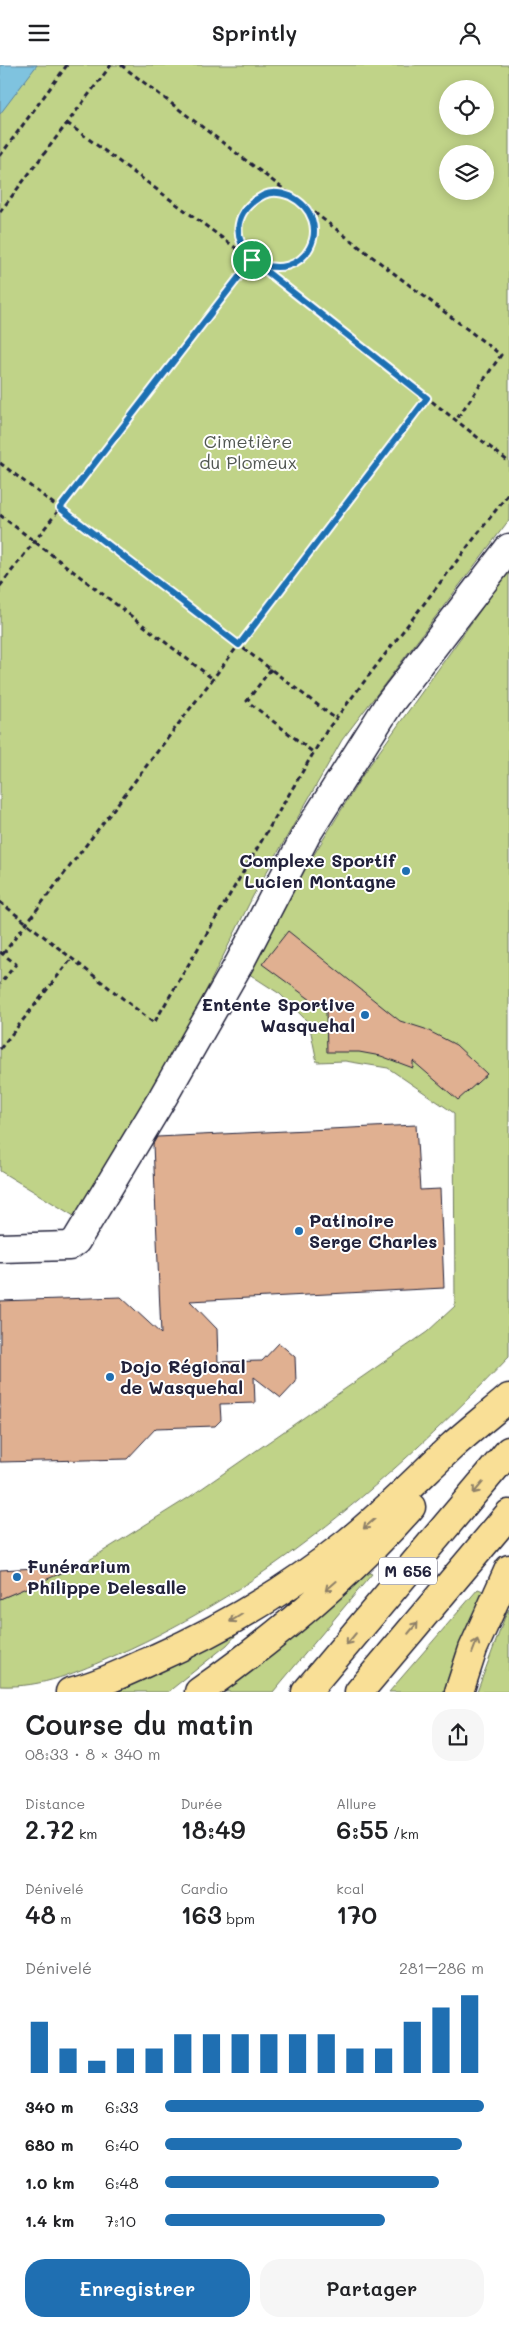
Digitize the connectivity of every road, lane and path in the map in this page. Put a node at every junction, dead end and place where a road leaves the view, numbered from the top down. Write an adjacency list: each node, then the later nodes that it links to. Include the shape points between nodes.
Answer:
1 (68, 65): 5 (path)
2 (111, 65): 4 (path)
3 (121, 65): 6 (path)
4 (67, 123): 7 (path); 8 (path)
5 (0, 156)
6 (301, 202): 8 (path, via 311,215 314,228 312,242 305,255 293,265 279,269 265,267); 8 (path, via 283,193 267,194 244,209 239,238); 10 (path, via 501,355)
7 (0, 212)
8 (252, 260): 9 (path); 13 (path)
9 (427, 398): 10 (path); 18 (path)
10 (456, 420): 11 (path)
11 (509, 462)
12 (0, 463): 13 (path)
13 (60, 508): 15 (path); 18 (path)
14 (0, 515): 15 (path)
15 (34, 541): 17 (path); 20 (path)
16 (509, 548): 30 (lane, via 389,704 306,835 240,962 76,1241 68,1246)
17 (0, 586)
18 (239, 645): 19 (path); 20 (path)
19 (271, 669): 21 (path); 22 (path, via 246,701)
20 (213, 679): 24 (path)
21 (336, 719)
22 (314, 753)
23 (0, 902): 24 (path)
24 (27, 923): 25 (path); 26 (path)
25 (2, 953): 27 (path, via 16,963)
26 (72, 958): 28 (path); 29 (path)
27 (0, 984)
28 (154, 1023)
29 (0, 1049)
30 (0, 1248)
31 (509, 1398): 35 (highway, one-way to 35, via 349,1541 274,1595 177,1649); 36 (highway, one-way to 36, via 371,1550 284,1626)
32 (509, 1451): 37 (highway, M 656, one-way to 37)
33 (509, 1514): 38 (highway, M 656, one-way to 33)
34 (509, 1569): 39 (highway, one-way to 34, via 473,1649)
35 (70, 1692)
36 (199, 1692)
37 (306, 1692)
38 (359, 1692)
39 (459, 1692)

